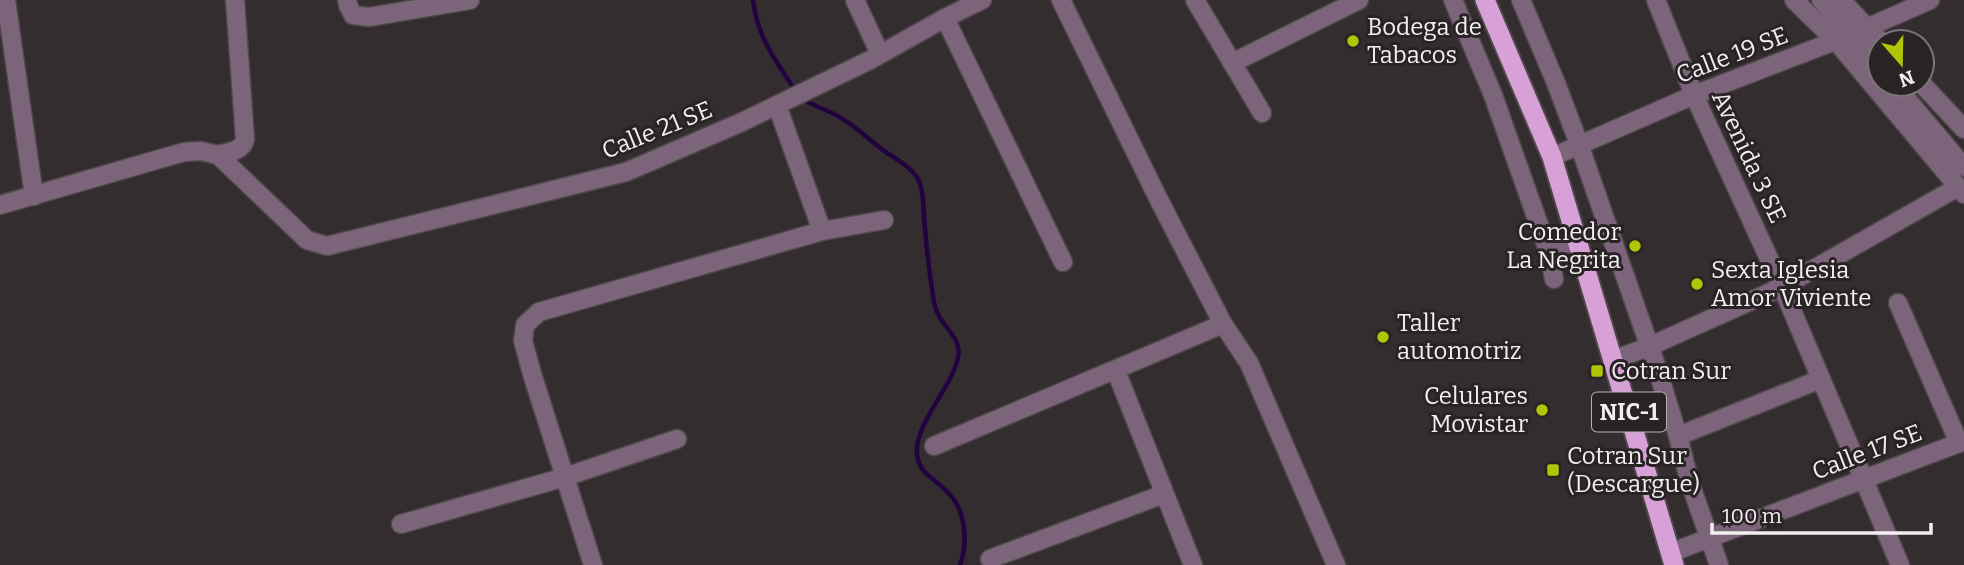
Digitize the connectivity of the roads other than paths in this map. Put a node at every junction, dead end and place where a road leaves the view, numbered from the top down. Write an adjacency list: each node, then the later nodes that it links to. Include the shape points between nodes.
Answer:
1 (6, 0): 36 (street)
2 (235, 0): 32 (street, via 245,139 240,149)
3 (347, 0): 4 (street, via 353,15 369,17)
4 (470, 0)
5 (855, 0): 23 (street)
6 (982, 0): 19 (street, Calle 21 SE)
7 (1061, 0): 46 (street)
8 (1195, 0): 24 (street)
9 (1359, 0): 18 (street)
10 (1453, 0): 41 (street, via 1493,95)
11 (1485, 0): 33 (highway, NIC-1)
12 (1521, 0): 31 (street)
13 (1656, 0): 25 (street, Avenida 3 SE)
14 (1794, 0): 20 (street)
15 (1821, 0): 20 (street)
16 (1841, 0): 20 (street)
17 (1930, 0): 20 (street, Calle 19 SE)
18 (1330, 7): 24 (street)
19 (945, 18): 23 (street, Calle 21 SE); 42 (street)
20 (1852, 34): 21 (street); 22 (street); 25 (street, Calle 19 SE); 35 (street)
21 (1866, 38)
22 (1866, 50)
23 (880, 54): 28 (street, Calle 21 SE)
24 (1232, 63): 29 (street)
25 (1694, 95): 31 (street, Calle 19 SE); 44 (street, Avenida 3 SE)
26 (1906, 98): 34 (street)
27 (1935, 98): 30 (street)
28 (777, 105): 32 (street, Calle 21 SE, via 626,172 327,246 307,240); 39 (street)
29 (1262, 113)
30 (1964, 129)
31 (1579, 144): 33 (street, Calle 19 SE); 47 (street)
32 (218, 155): 36 (street, via 184,152)
33 (1552, 157): 40 (highway, NIC-1)
34 (1964, 167)
35 (1961, 191): 44 (street)
36 (34, 196): 37 (street)
37 (0, 205)
38 (884, 220): 39 (street)
39 (822, 231): 55 (street, via 539,312 525,325 523,341)
40 (1576, 238): 41 (street); 48 (highway, NIC-1)
41 (1549, 253): 43 (street)
42 (1063, 262)
43 (1554, 279)
44 (1782, 287): 47 (street); 50 (street, Avenida 3 SE)
45 (1898, 303): 53 (street)
46 (1223, 324): 49 (street); 64 (street, via 1249,363)
47 (1648, 347): 48 (street); 51 (street)
48 (1613, 360): 61 (highway, NIC-1)
49 (1116, 371): 54 (street); 57 (street)
50 (1821, 379): 51 (street); 56 (street, Avenida 3 SE)
51 (1678, 436): 59 (street)
52 (677, 439): 55 (street)
53 (1961, 442): 56 (street, Calle 17 SE)
54 (934, 446)
55 (565, 477): 58 (street); 62 (street)
56 (1864, 479): 59 (street, Calle 17 SE); 66 (street, Avenida 3 SE)
57 (1164, 494): 60 (street); 63 (street)
58 (401, 524)
59 (1710, 538): 61 (street, Calle 17 SE); 65 (street)
60 (990, 559)
61 (1672, 559)
62 (593, 565)
63 (1193, 565)
64 (1336, 565)
65 (1719, 565)
66 (1900, 565)

